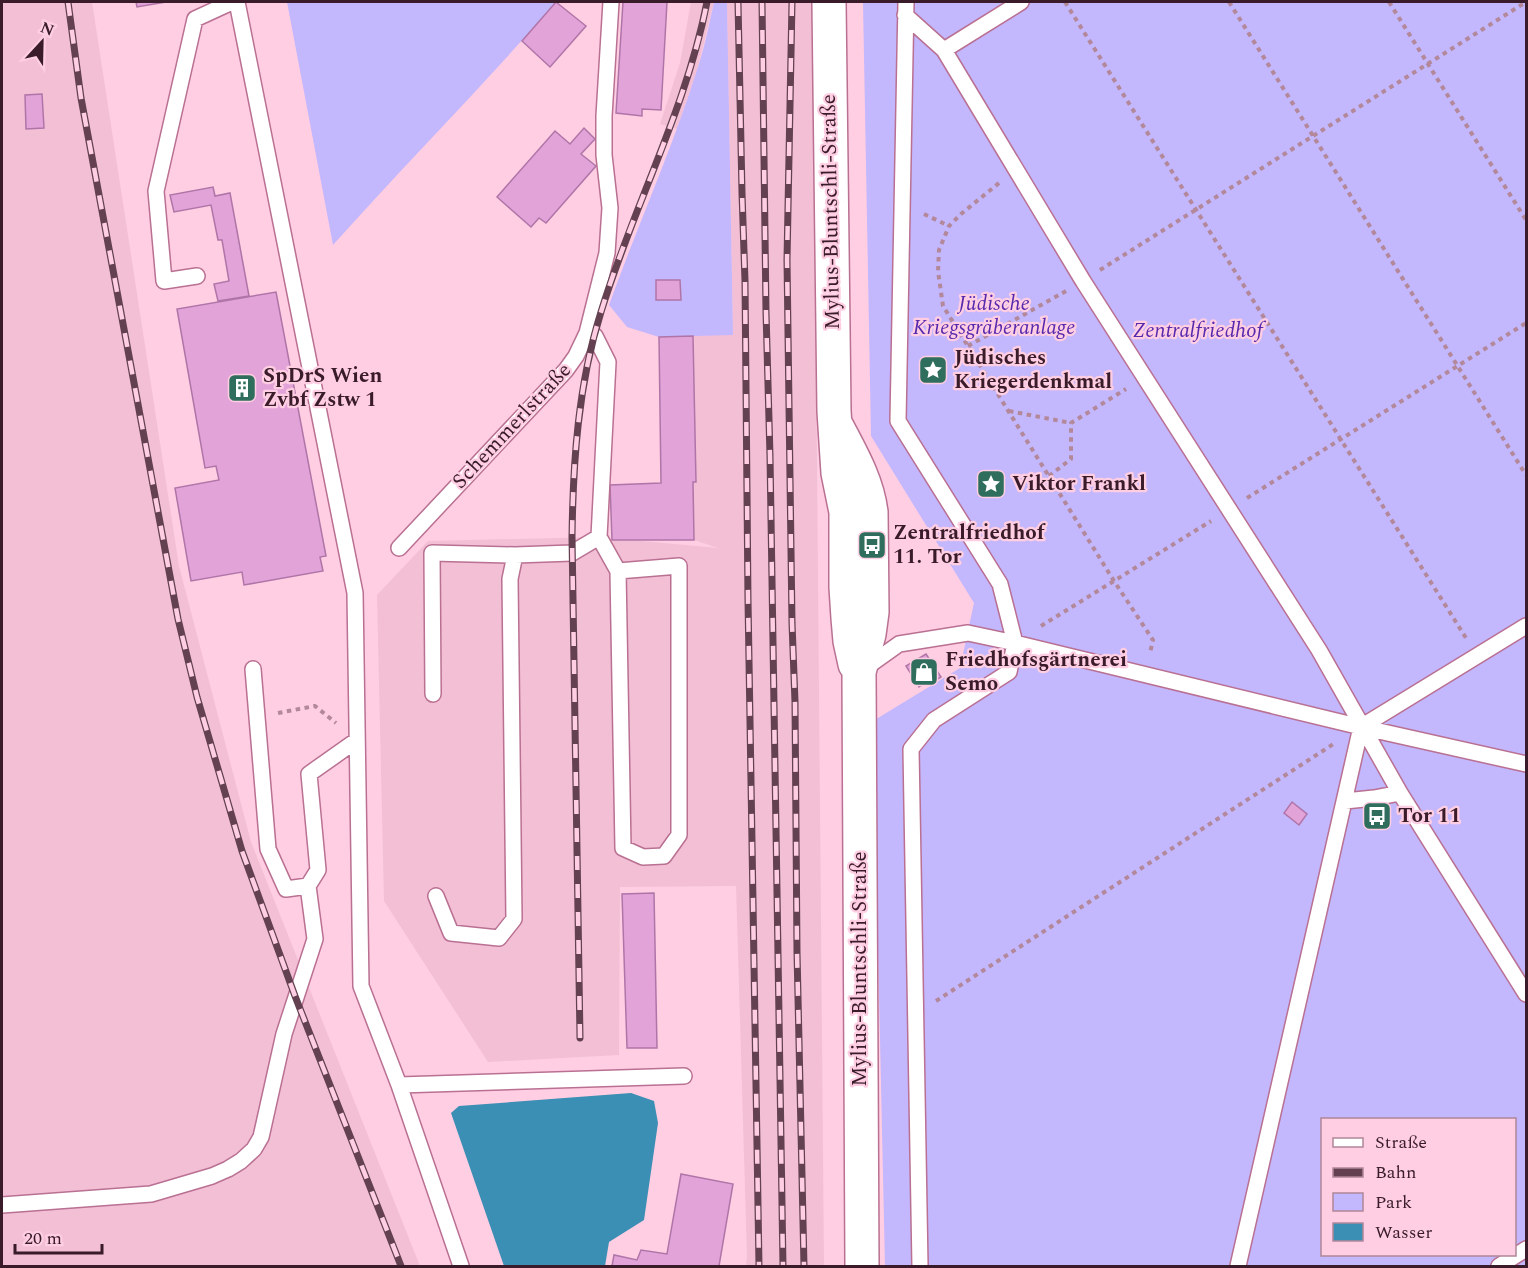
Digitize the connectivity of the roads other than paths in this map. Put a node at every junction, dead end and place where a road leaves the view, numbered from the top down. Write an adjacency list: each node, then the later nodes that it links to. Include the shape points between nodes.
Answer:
1 (232, 2): 8 (lane, via 195,19 156,190 164,281)
2 (237, 2): 20 (lane, via 355,593)
3 (611, 2): 9 (lane, Schemmerlstraße, via 604,116 609,228 607,253)
4 (829, 2): 17 (street, Mylius-Bluntschli-Straße, via 834,411 835,423 864,483 871,512 872,612)
5 (1021, 2): 7 (lane)
6 (905, 8): 7 (lane); 15 (lane, via 898,421 1000,584)
7 (944, 50): 19 (lane, via 1083,281 1318,650)
8 (197, 276)
9 (586, 333): 10 (lane, via 595,336 608,362); 11 (lane, Schemmerlstraße, via 566,370)
10 (599, 537): 12 (lane, via 572,553); 13 (lane)
11 (399, 548)
12 (515, 555): 18 (lane, via 432,554); 25 (lane, via 510,579 514,919 499,938 451,933)
13 (618, 571): 13 (lane, via 623,848 643,857 664,856 679,835 679,566)
14 (1527, 626): 19 (lane)
15 (1015, 643): 17 (lane, via 968,633 899,644); 19 (lane); 33 (lane, via 1009,672 934,720 911,749)
16 (253, 669): 24 (lane, via 267,849 286,889)
17 (859, 672): 32 (street, Mylius-Bluntschli-Straße)
18 (433, 694)
19 (1361, 727): 21 (lane); 22 (lane); 23 (lane)
20 (357, 740): 24 (lane, via 309,774 318,870); 28 (lane, via 361,986)
21 (1527, 764)
22 (1400, 793): 23 (lane); 26 (lane)
23 (1345, 801): 34 (lane)
24 (308, 886): 29 (lane, via 315,939 284,1034 261,1137 254,1149 212,1176 151,1194)
25 (436, 896)
26 (1527, 994)
27 (684, 1076): 28 (lane)
28 (399, 1085): 31 (lane)
29 (2, 1205)
30 (1515, 1256): 35 (lane)
31 (461, 1266)
32 (862, 1266)
33 (920, 1266)
34 (1238, 1266)
35 (1499, 1266)

